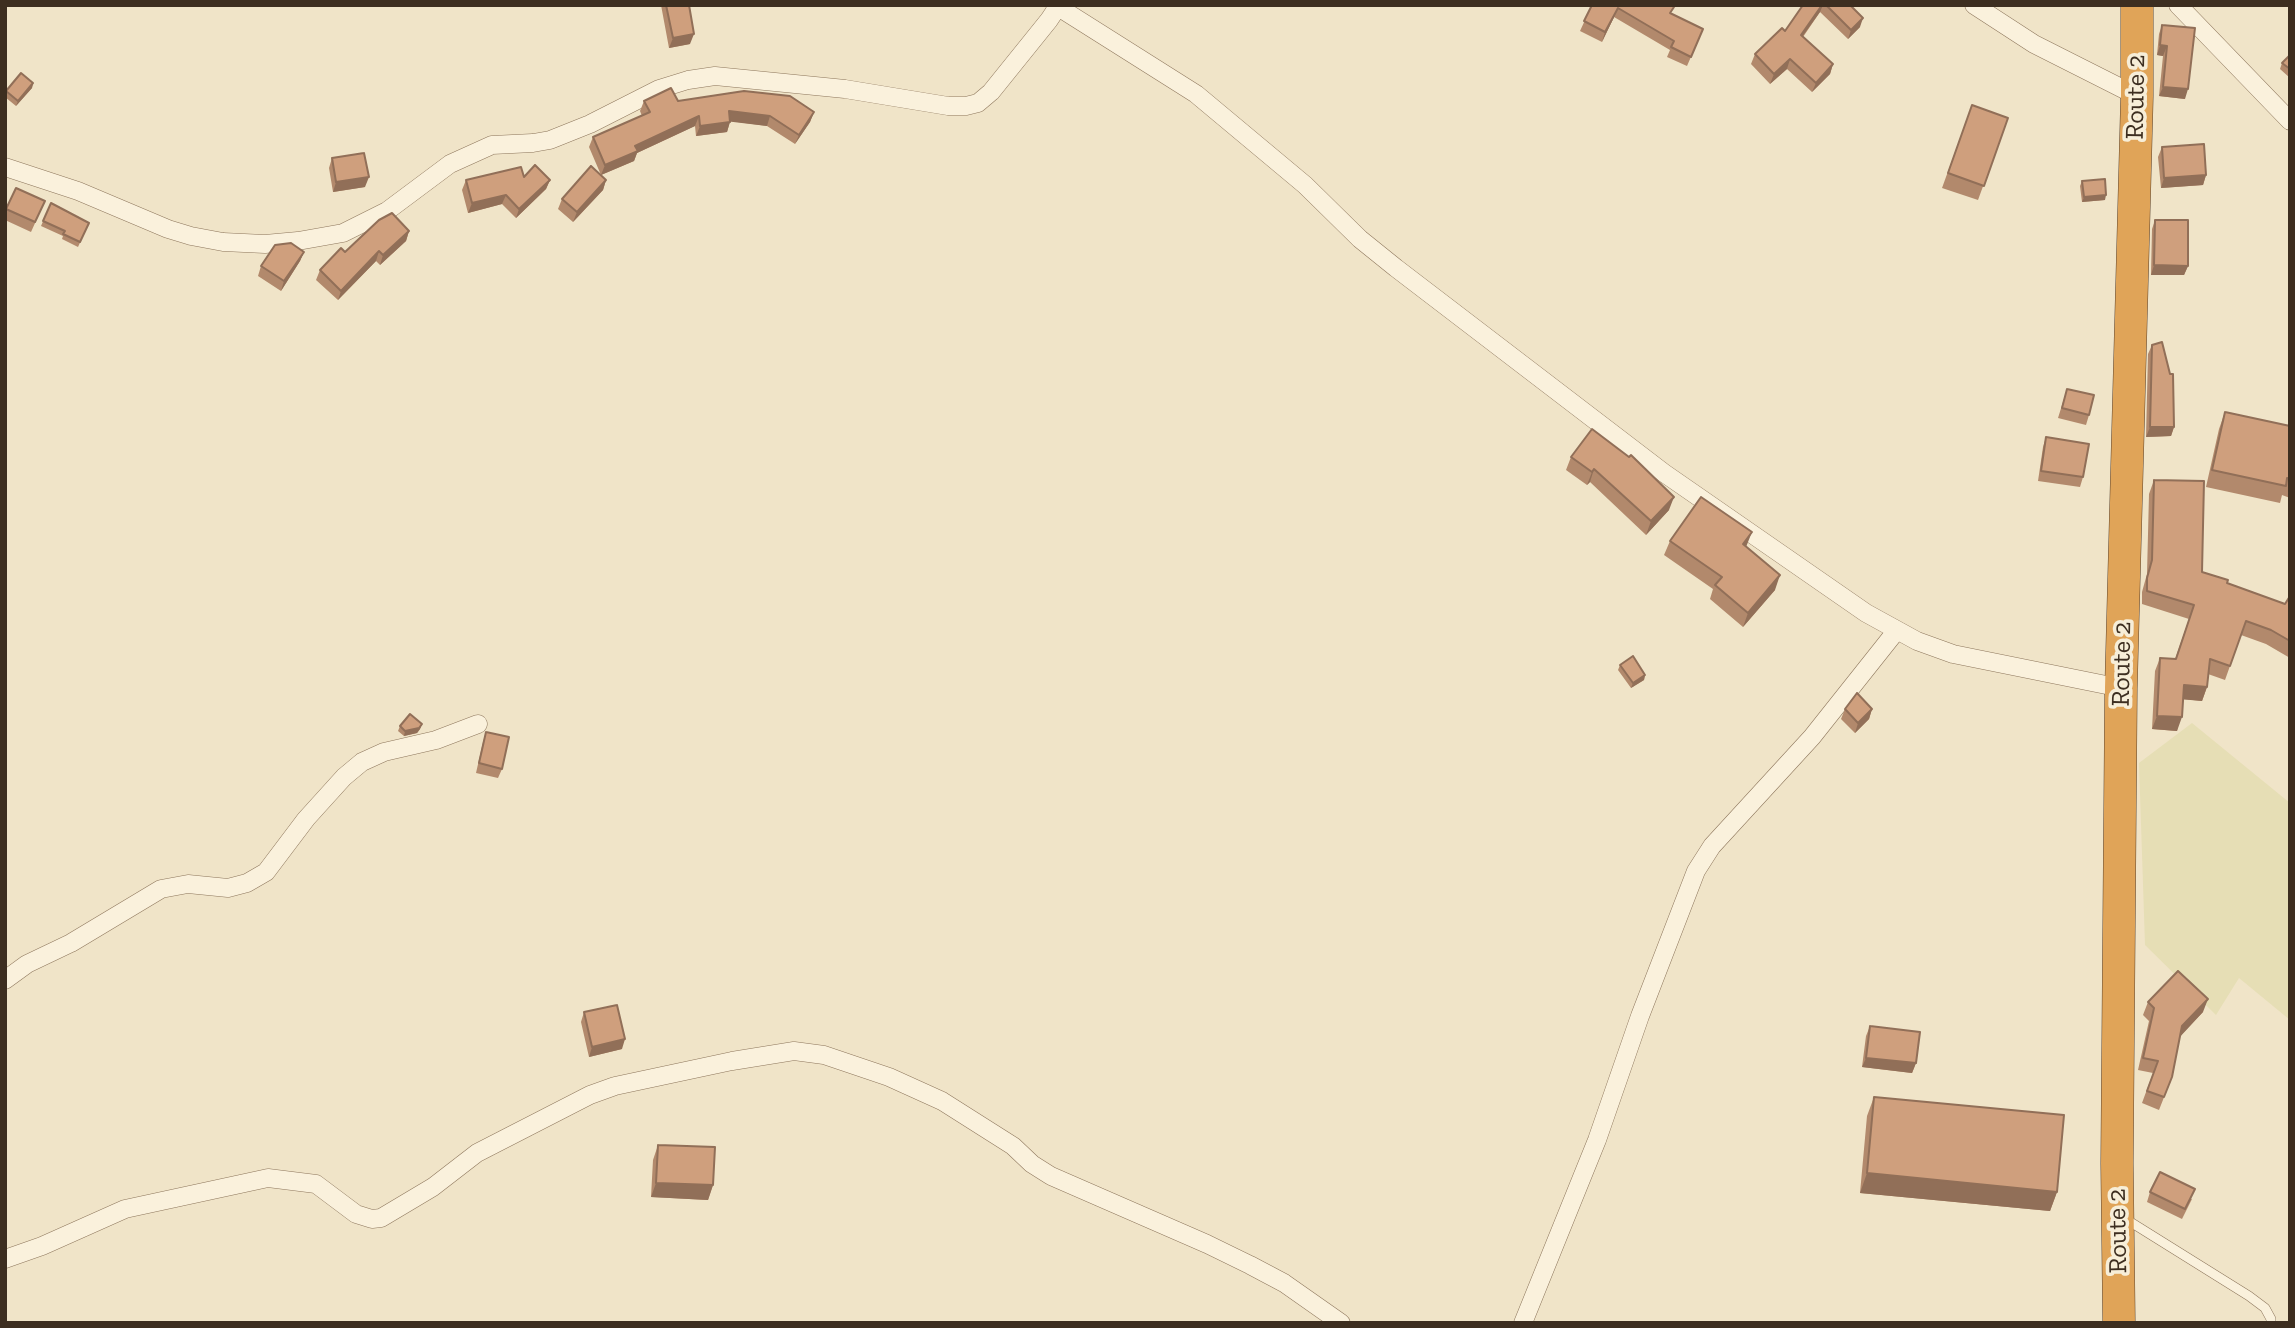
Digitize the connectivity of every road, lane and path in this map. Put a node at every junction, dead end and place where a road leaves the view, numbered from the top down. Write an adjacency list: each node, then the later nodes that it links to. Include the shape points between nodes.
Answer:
1 (1974, 5): 5 (street, via 2034,44)
2 (2137, 5): 5 (highway, Route 2)
3 (2178, 5): 6 (street)
4 (1057, 6): 7 (street, via 978,103 948,106 833,87 715,76 688,80 550,140 492,145 450,164 387,211 343,233 298,241 265,244 191,236); 8 (street, via 1196,94 1305,185 1378,254 1664,473 1866,614)
5 (2137, 96): 9 (highway, Route 2)
6 (2290, 121)
7 (5, 167)
8 (1897, 630): 9 (street, via 1953,654); 15 (street, via 1812,737 1712,846 1696,871 1597,1140)
9 (2122, 688): 12 (highway, Route 2)
10 (478, 724): 11 (street, via 362,762 306,819 266,872 247,883 228,887 188,884 161,890 27,964)
11 (5, 981)
12 (2117, 1213): 16 (highway, Route 2); 17 (lane, via 2249,1296 2265,1308)
13 (5, 1259): 14 (street, via 125,1209 268,1178 316,1185 356,1214 380,1218 433,1187 477,1153 590,1095 615,1086 794,1051 824,1055 942,1101 1052,1176 1250,1265)
14 (1341, 1323)
15 (1523, 1323)
16 (2119, 1323)
17 (2271, 1323)

